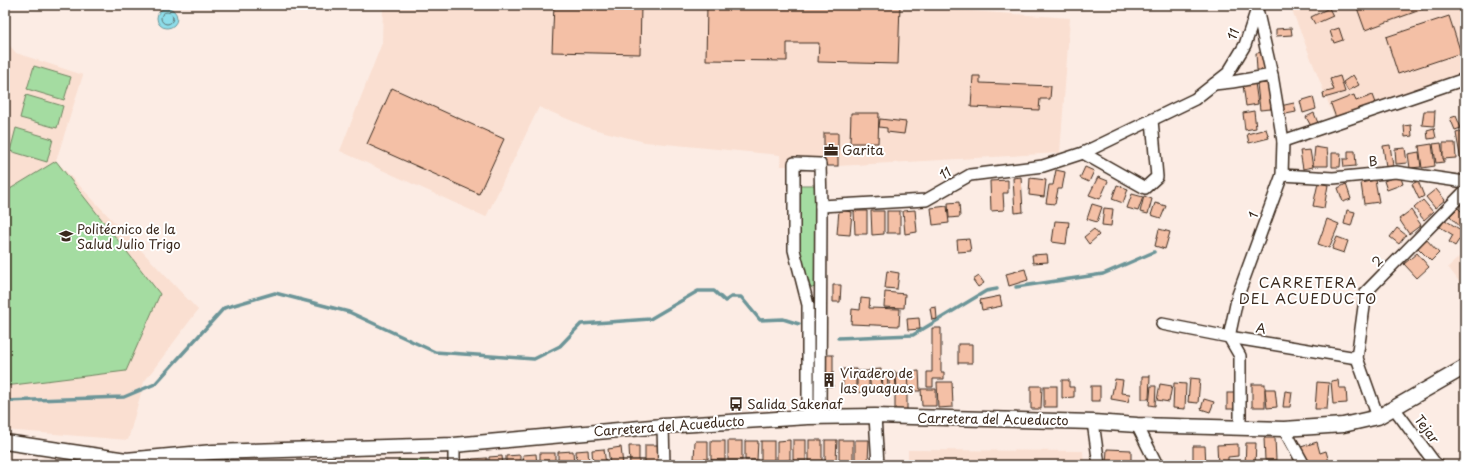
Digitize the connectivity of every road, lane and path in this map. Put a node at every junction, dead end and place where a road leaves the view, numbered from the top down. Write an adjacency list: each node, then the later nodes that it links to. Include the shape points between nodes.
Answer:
1 (1257, 7): 2 (street, 1); 4 (street, 11, via 1245,45 1228,73)
2 (1272, 75): 4 (street); 6 (street, 1)
3 (1465, 79): 6 (street)
4 (1214, 84): 5 (street, 11, via 1195,99)
5 (1152, 120): 7 (street, 11); 7 (street, via 1157,177 1145,188)
6 (1283, 140): 8 (street, 1)
7 (1083, 153): 11 (street, 11, via 1043,166 970,175 926,200)
8 (1282, 175): 9 (street, B, via 1333,178 1396,172); 13 (street, 1, via 1238,296)
9 (1465, 182)
10 (1465, 190): 14 (street, 2, via 1366,292)
11 (821, 206): 18 (street); 18 (street, via 820,164 794,163 794,250 808,305)
12 (1162, 324): 13 (street, A)
13 (1229, 337): 14 (street, A); 23 (street, via 1240,356)
14 (1357, 358): 19 (street, 2)
15 (1465, 367): 16 (street, Carretera del Acueducto)
16 (1394, 408): 19 (street, Carretera del Acueducto); 33 (street, Tejar)
17 (875, 416): 18 (street, Carretera del Acueducto); 20 (street, Carretera del Acueducto); 29 (street)
18 (814, 417): 22 (street, Carretera del Acueducto)
19 (1378, 417): 24 (street, Carretera del Acueducto, via 1343,425)
20 (1093, 422): 21 (street, Carretera del Acueducto); 30 (street)
21 (1137, 425): 23 (street, Carretera del Acueducto); 31 (street)
22 (663, 426): 26 (street, Carretera del Acueducto); 28 (street)
23 (1240, 428): 24 (street, Carretera del Acueducto)
24 (1284, 429): 32 (street)
25 (5, 442): 26 (street, Carretera del Acueducto, via 126,460 213,452)
26 (454, 445): 27 (street)
27 (454, 465)
28 (664, 465)
29 (878, 465)
30 (1099, 465)
31 (1158, 465)
32 (1304, 465)
33 (1438, 465)

